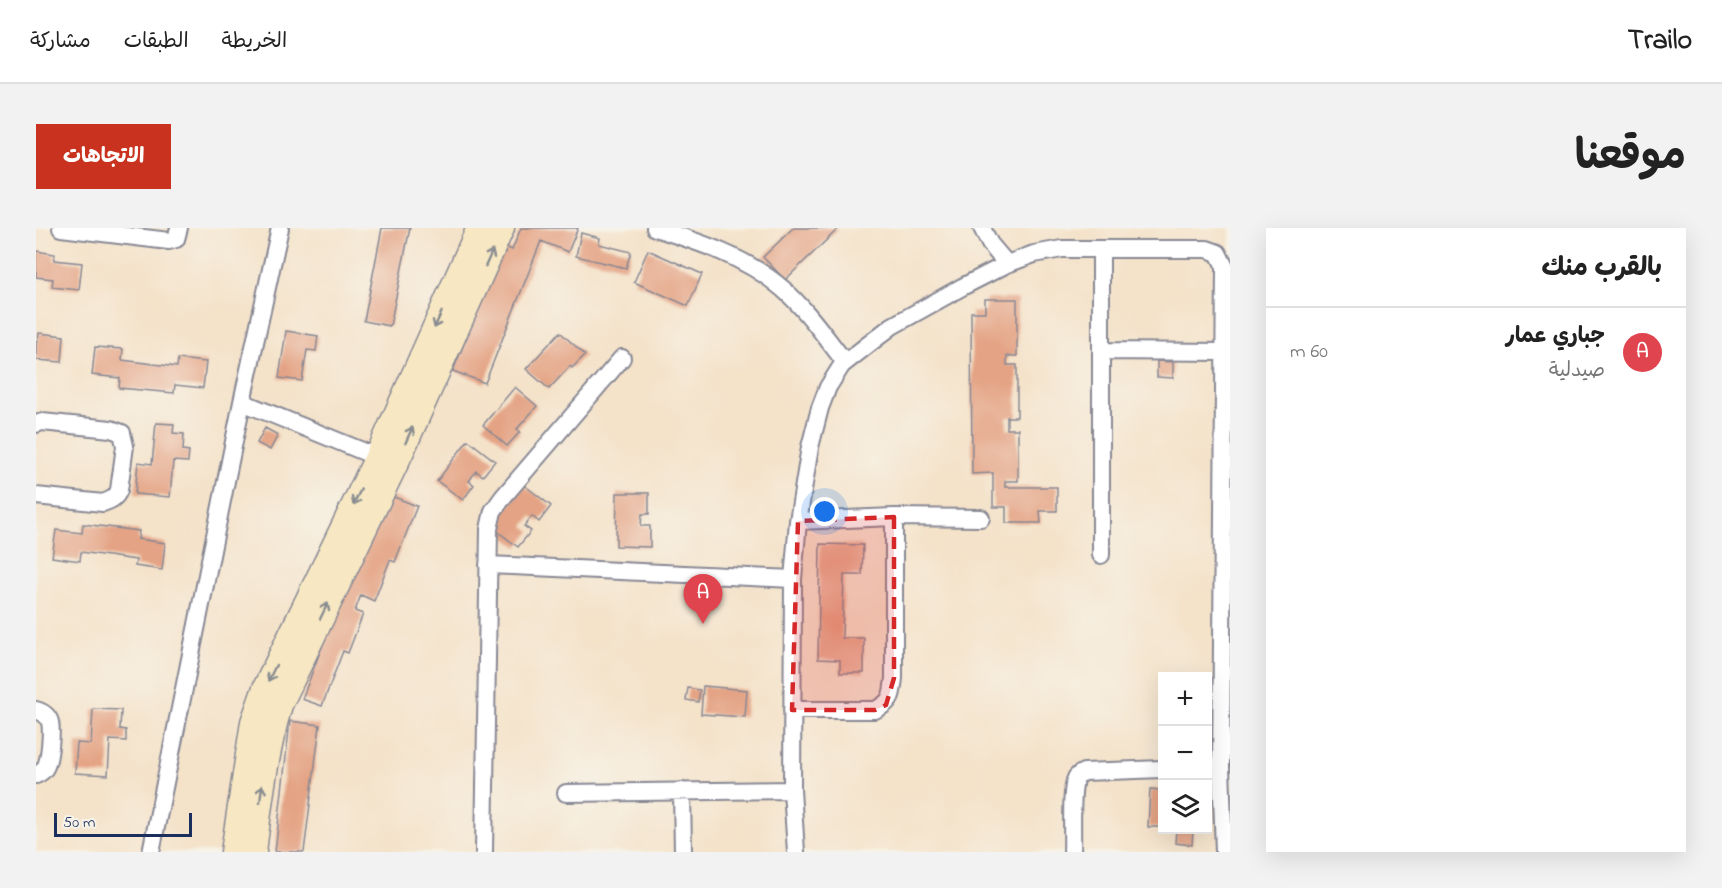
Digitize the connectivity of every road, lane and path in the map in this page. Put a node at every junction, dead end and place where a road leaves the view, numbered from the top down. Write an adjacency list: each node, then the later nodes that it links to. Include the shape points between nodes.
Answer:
1 (178, 228): 7 (street, via 176,239 170,241)
2 (280, 228): 14 (street)
3 (479, 228): 16 (street, one-way to 16)
4 (502, 228): 35 (street, one-way to 4, via 262,779 280,705)
5 (655, 228): 13 (street, via 756,269 783,289)
6 (982, 228): 9 (street)
7 (72, 229)
8 (1101, 249): 9 (street, via 1062,249); 10 (street); 11 (street, via 1207,249 1218,253 1225,267)
9 (1007, 264): 13 (street, via 892,326)
10 (1101, 351): 11 (street); 22 (street)
11 (1225, 352): 21 (street)
12 (622, 358): 23 (street, via 502,496 489,529)
13 (846, 362): 20 (street, via 828,387 820,408)
14 (242, 402): 16 (street); 33 (street)
15 (36, 424): 17 (street, via 111,429 122,433 125,446 119,490 111,500 103,503)
16 (377, 457): 34 (street, one-way to 34, via 265,688 249,741)
17 (36, 496)
18 (894, 517): 19 (street); 20 (street); 26 (street, via 892,695 886,705 875,710)
19 (981, 518)
20 (798, 521): 24 (street)
21 (1226, 547): 27 (street)
22 (1101, 555)
23 (488, 565): 24 (street); 36 (street)
24 (793, 579): 26 (street)
25 (36, 710): 29 (street, via 49,720 51,734 47,765)
26 (792, 710): 30 (street)
27 (1214, 767): 40 (street)
28 (1158, 769): 39 (street, via 1078,775 1073,795)
29 (36, 775)
30 (792, 790): 31 (street); 38 (street)
31 (682, 791): 32 (street); 37 (street)
32 (566, 793)
33 (151, 852)
34 (233, 852)
35 (254, 852)
36 (484, 852)
37 (683, 852)
38 (796, 852)
39 (1072, 852)
40 (1224, 852)

